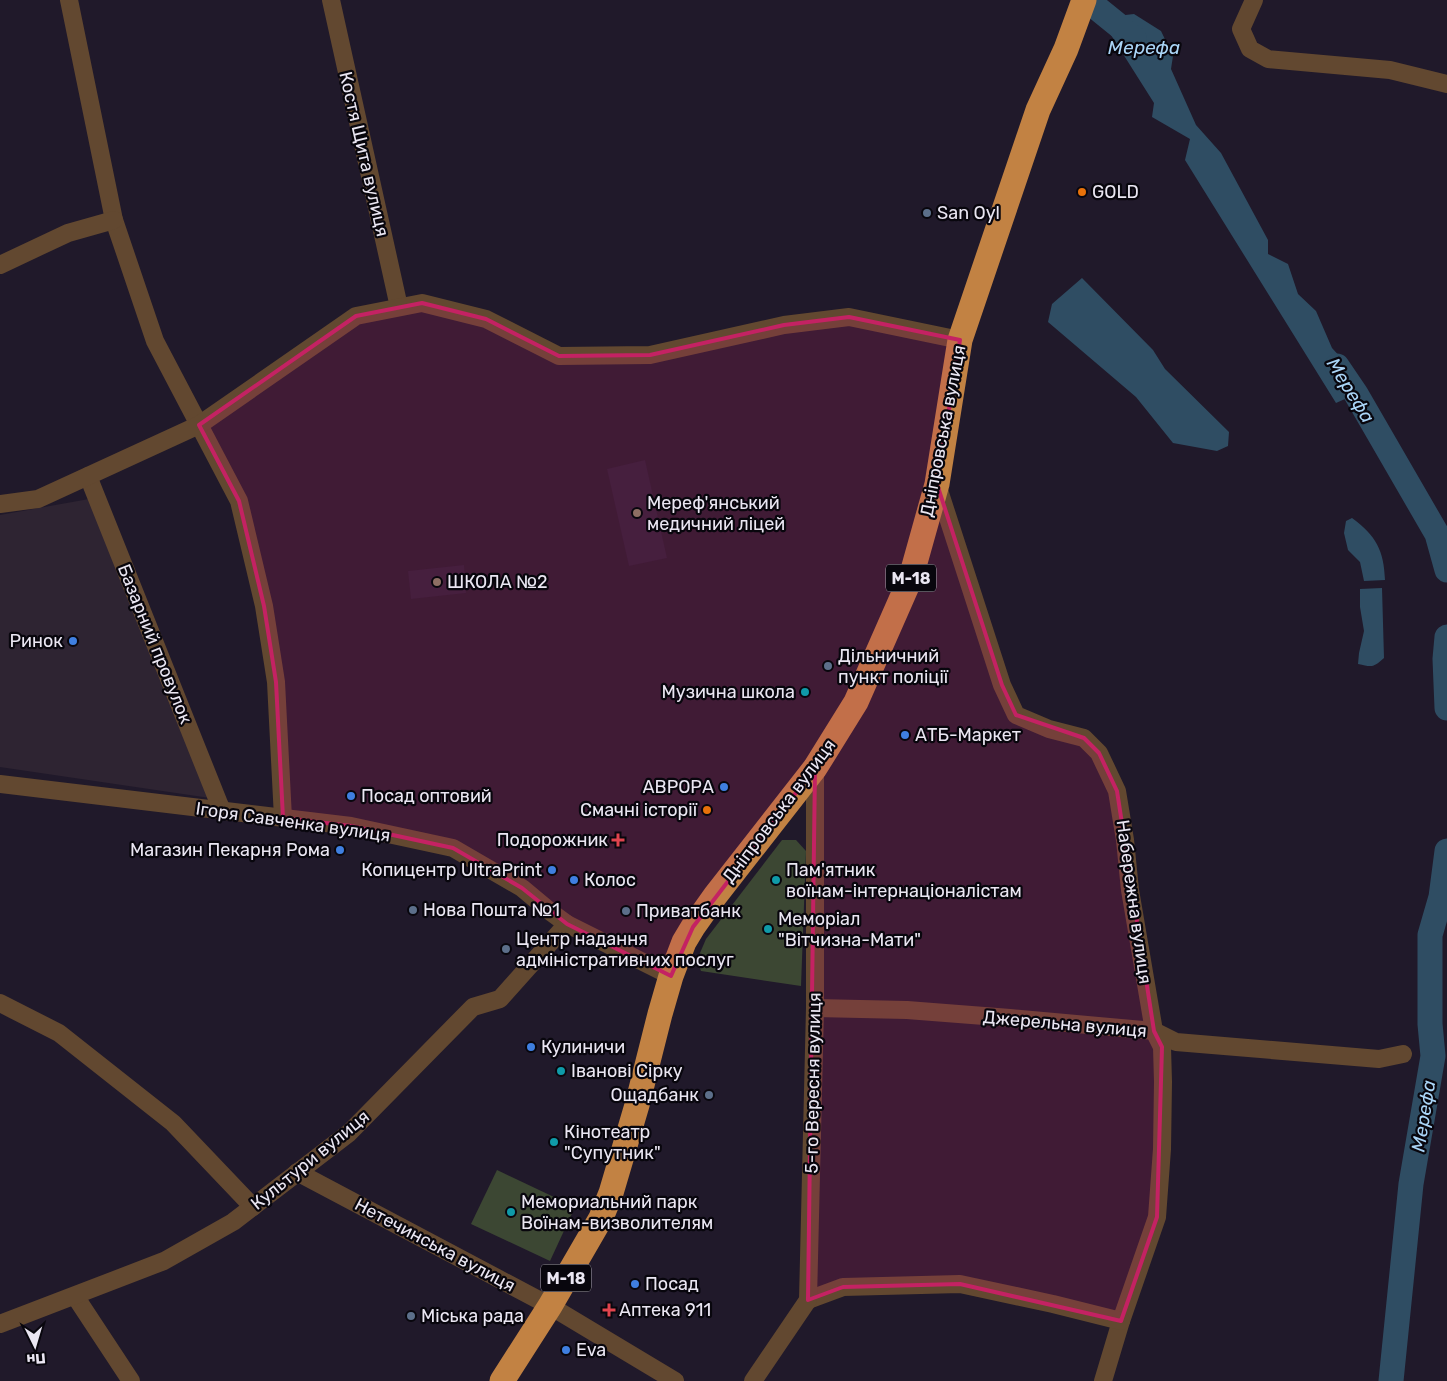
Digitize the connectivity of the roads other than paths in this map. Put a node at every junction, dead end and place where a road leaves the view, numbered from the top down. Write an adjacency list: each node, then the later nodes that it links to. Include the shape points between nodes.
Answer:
1 (69, 0): 6 (street)
2 (331, 0): 8 (street, Костя Щита вулиця)
3 (1084, 0): 9 (highway, Дніпровська вулиця / М-18, via 1038,110)
4 (1254, 0): 5 (street, via 1241,29 1250,49 1268,59 1390,70)
5 (1447, 84)
6 (114, 220): 7 (street, via 68,233); 10 (street, via 155,341)
7 (0, 265)
8 (399, 308): 9 (street, via 422,303 486,319 559,356 650,355 784,325 849,317); 10 (street, via 356,316)
9 (960, 340): 12 (highway, Дніпровська вулиця / М-18)
10 (199, 426): 11 (street); 17 (street, via 239,501 264,606 276,682)
11 (88, 476): 13 (street, via 38,499); 16 (street, Базарний провулок)
12 (937, 484): 14 (highway, Дніпровська вулиця / М-18, via 911,577 856,702); 22 (street, Набережна вулиця, via 1002,684 1016,715 1049,729 1084,738 1099,753 1117,791)
13 (0, 504)
14 (815, 768): 19 (highway, Дніпровська вулиця / М-18, via 692,927); 21 (street, 5-го Вересня вулиця)
15 (0, 784): 16 (street, Ігоря Савченка вулиця)
16 (222, 811): 17 (street, Ігоря Савченка вулиця)
17 (283, 818): 18 (street, Ігоря Савченка вулиця, via 351,826 453,848 522,888)
18 (567, 924): 19 (street, Ігоря Савченка вулиця); 24 (street, Культури вулиця, via 500,999 474,1006 349,1133)
19 (670, 976): 28 (highway, Дніпровська вулиця / М-18, via 611,1193 601,1218)
20 (0, 1003): 25 (street, via 60,1033 173,1123)
21 (815, 1008): 22 (street, Джерельна вулиця, via 925,1012); 27 (street, 5-го Вересня вулиця)
22 (1154, 1031): 23 (street, Джерельна вулиця, via 1176,1042 1379,1058); 29 (street, Набережна вулиця, via 1162,1047 1163,1082 1157,1217)
23 (1402, 1054)
24 (297, 1172): 25 (street, Культури вулиця); 28 (street, Нетечинська вулиця)
25 (253, 1207): 26 (street, Культури вулиця, via 164,1261)
26 (75, 1296): 30 (street, Культури вулиця); 31 (street)
27 (808, 1300): 29 (street, via 844,1287 960,1284); 34 (street)
28 (550, 1306): 32 (highway, Дніпровська вулиця / М-18); 33 (street, Нетечинська вулиця)
29 (1121, 1321): 35 (street, Набережна вулиця)
30 (0, 1324)
31 (131, 1381)
32 (502, 1381)
33 (674, 1381)
34 (753, 1381)
35 (1103, 1381)

